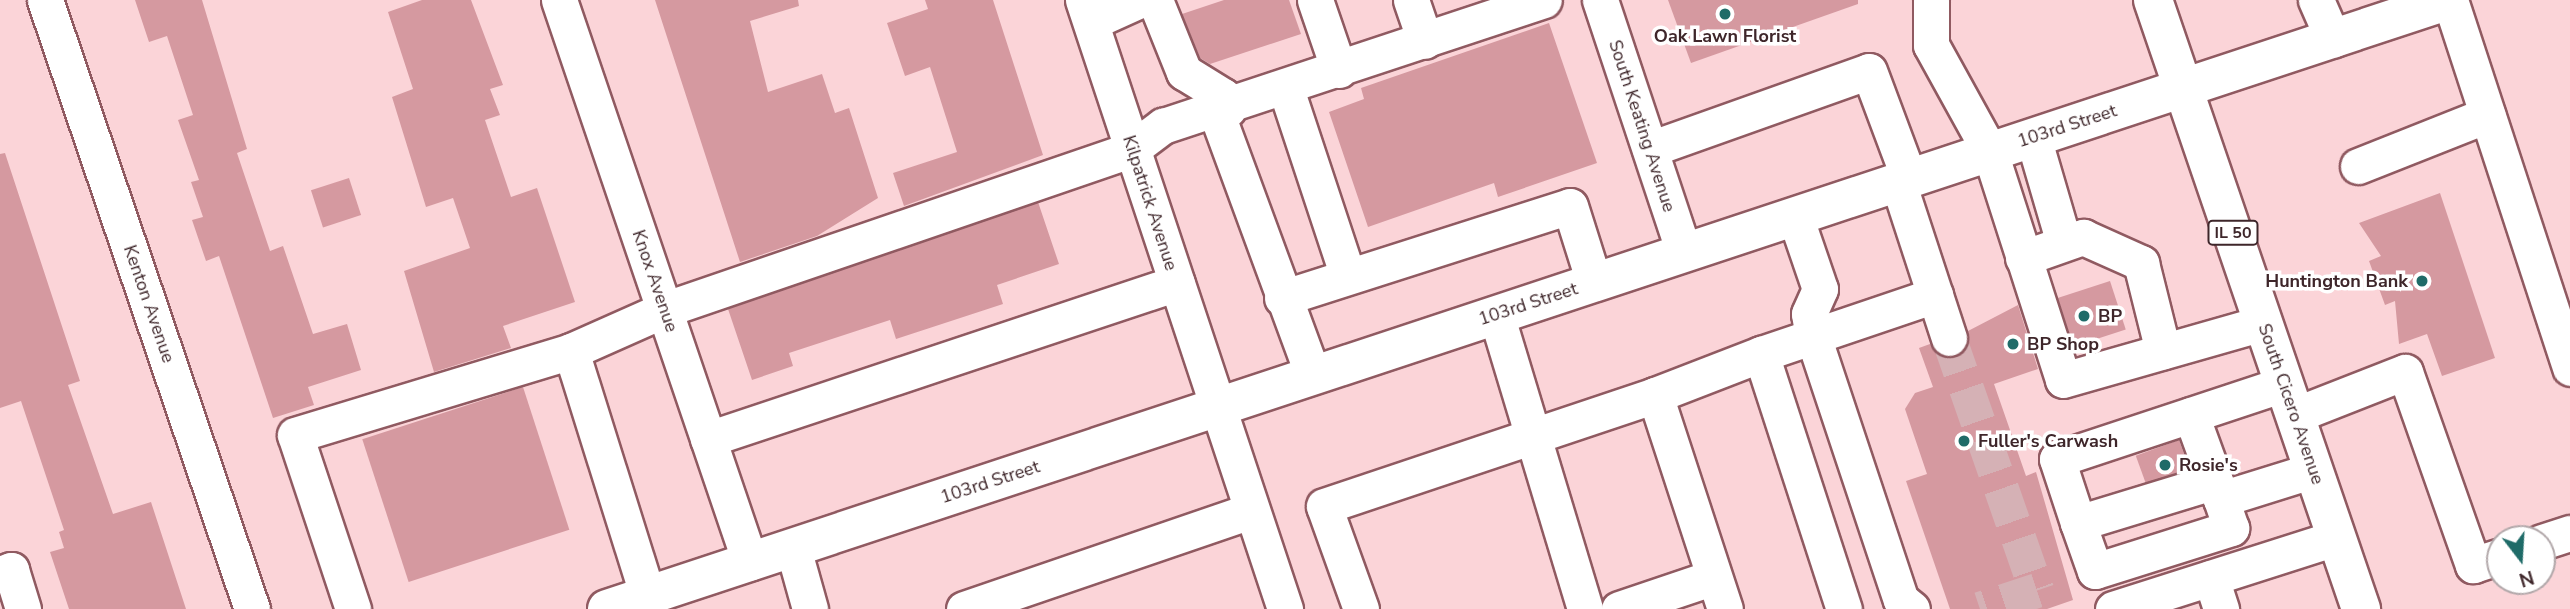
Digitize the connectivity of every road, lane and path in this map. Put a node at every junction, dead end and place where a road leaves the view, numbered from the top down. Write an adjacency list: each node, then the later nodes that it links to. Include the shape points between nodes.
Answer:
1 (45, 0): 66 (street, Kenton Avenue)
2 (559, 0): 37 (street, Knox Avenue)
3 (1140, 0): 14 (street)
4 (1155, 0): 20 (street, via 1180,66 1223,96)
5 (1315, 0): 17 (street)
6 (1411, 0): 16 (street)
7 (1544, 0): 13 (street)
8 (1600, 0): 24 (street, South Keating Avenue)
9 (1931, 0): 25 (street, via 1931,45)
10 (2153, 0): 18 (main road, South Cicero Avenue / IL 50)
11 (2316, 0): 15 (street)
12 (2450, 0): 15 (main road, 103rd Street); 21 (street)
13 (1501, 7): 16 (street)
14 (1087, 11): 23 (street, Kilpatrick Avenue)
15 (2333, 39): 18 (main road, 103rd Street)
16 (1425, 41): 17 (street)
17 (1339, 71): 19 (street)
18 (2183, 88): 22 (main road, 103rd Street); 39 (main road, South Cicero Avenue / IL 50)
19 (1286, 89): 20 (street); 32 (street)
20 (1222, 109): 23 (street, via 1163,126); 36 (street)
21 (2487, 115): 26 (street); 45 (street)
22 (2034, 137): 25 (main road, 103rd Street); 29 (street)
23 (1132, 149): 34 (street, Kilpatrick Avenue); 37 (street)
24 (1650, 149): 27 (street, via 1868,71); 30 (street, South Keating Avenue)
25 (1990, 152): 27 (main road, 103rd Street); 31 (street)
26 (2358, 166)
27 (1903, 180): 28 (main road, 103rd Street); 35 (street)
28 (1795, 216): 30 (main road, 103rd Street); 40 (street, via 1820,289 1809,314)
29 (2064, 243): 31 (street); 43 (street, via 2083,237 2141,263)
30 (1684, 252): 33 (main road, 103rd Street)
31 (2024, 258): 43 (street, via 2063,380)
32 (1348, 276): 33 (street, via 1570,206); 36 (street)
33 (1594, 282): 38 (main road, 103rd Street)
34 (1177, 284): 49 (street, Kilpatrick Avenue); 52 (street)
35 (1935, 295): 40 (street); 41 (street)
36 (1282, 298): 46 (street)
37 (666, 309): 42 (street); 52 (street, Knox Avenue)
38 (1496, 314): 46 (main road, 103rd Street); 51 (street)
39 (2263, 323): 43 (street); 48 (main road, South Cicero Avenue / IL 50)
40 (1813, 336): 44 (street); 76 (street, via 1901,600)
41 (1950, 338)
42 (571, 351): 64 (street); 67 (street, via 295,435)
43 (2163, 351)
44 (1761, 354): 47 (street); 75 (street)
45 (2570, 368)
46 (1313, 374): 49 (main road, 103rd Street)
47 (1655, 395): 51 (street); 62 (street)
48 (2289, 400): 50 (street); 53 (main road, South Cicero Avenue / IL 50); 59 (street, via 2405,372 2473,565)
49 (1217, 406): 55 (street, Kilpatrick Avenue); 58 (main road, 103rd Street)
50 (2191, 415): 54 (street); 56 (street, via 2057,459)
51 (1531, 436): 72 (street, via 1324,506); 73 (street)
52 (708, 439): 60 (street, Knox Avenue)
53 (2314, 470): 54 (street); 57 (main road, South Cicero Avenue / IL 50)
54 (2218, 490): 56 (street); 56 (street, via 2231,528 2095,571)
55 (1251, 511): 70 (street); 71 (street, Kilpatrick Avenue)
56 (2078, 523)
57 (2336, 538): 63 (street); 78 (main road, South Cicero Avenue / IL 50)
58 (793, 548): 60 (main road, 103rd Street); 69 (street)
59 (2486, 561)
60 (750, 562): 64 (main road, 103rd Street)
61 (0, 574): 65 (street, via 11,570)
62 (1720, 593): 74 (street)
63 (2216, 593): 77 (street)
64 (648, 596): 68 (main road, 103rd Street)
65 (23, 609)
66 (252, 609)
67 (353, 609)
68 (607, 609)
69 (810, 609)
70 (964, 609)
71 (1285, 609)
72 (1361, 609)
73 (1585, 609)
74 (1619, 609)
75 (1844, 609)
76 (1912, 609)
77 (2113, 609)
78 (2361, 609)

